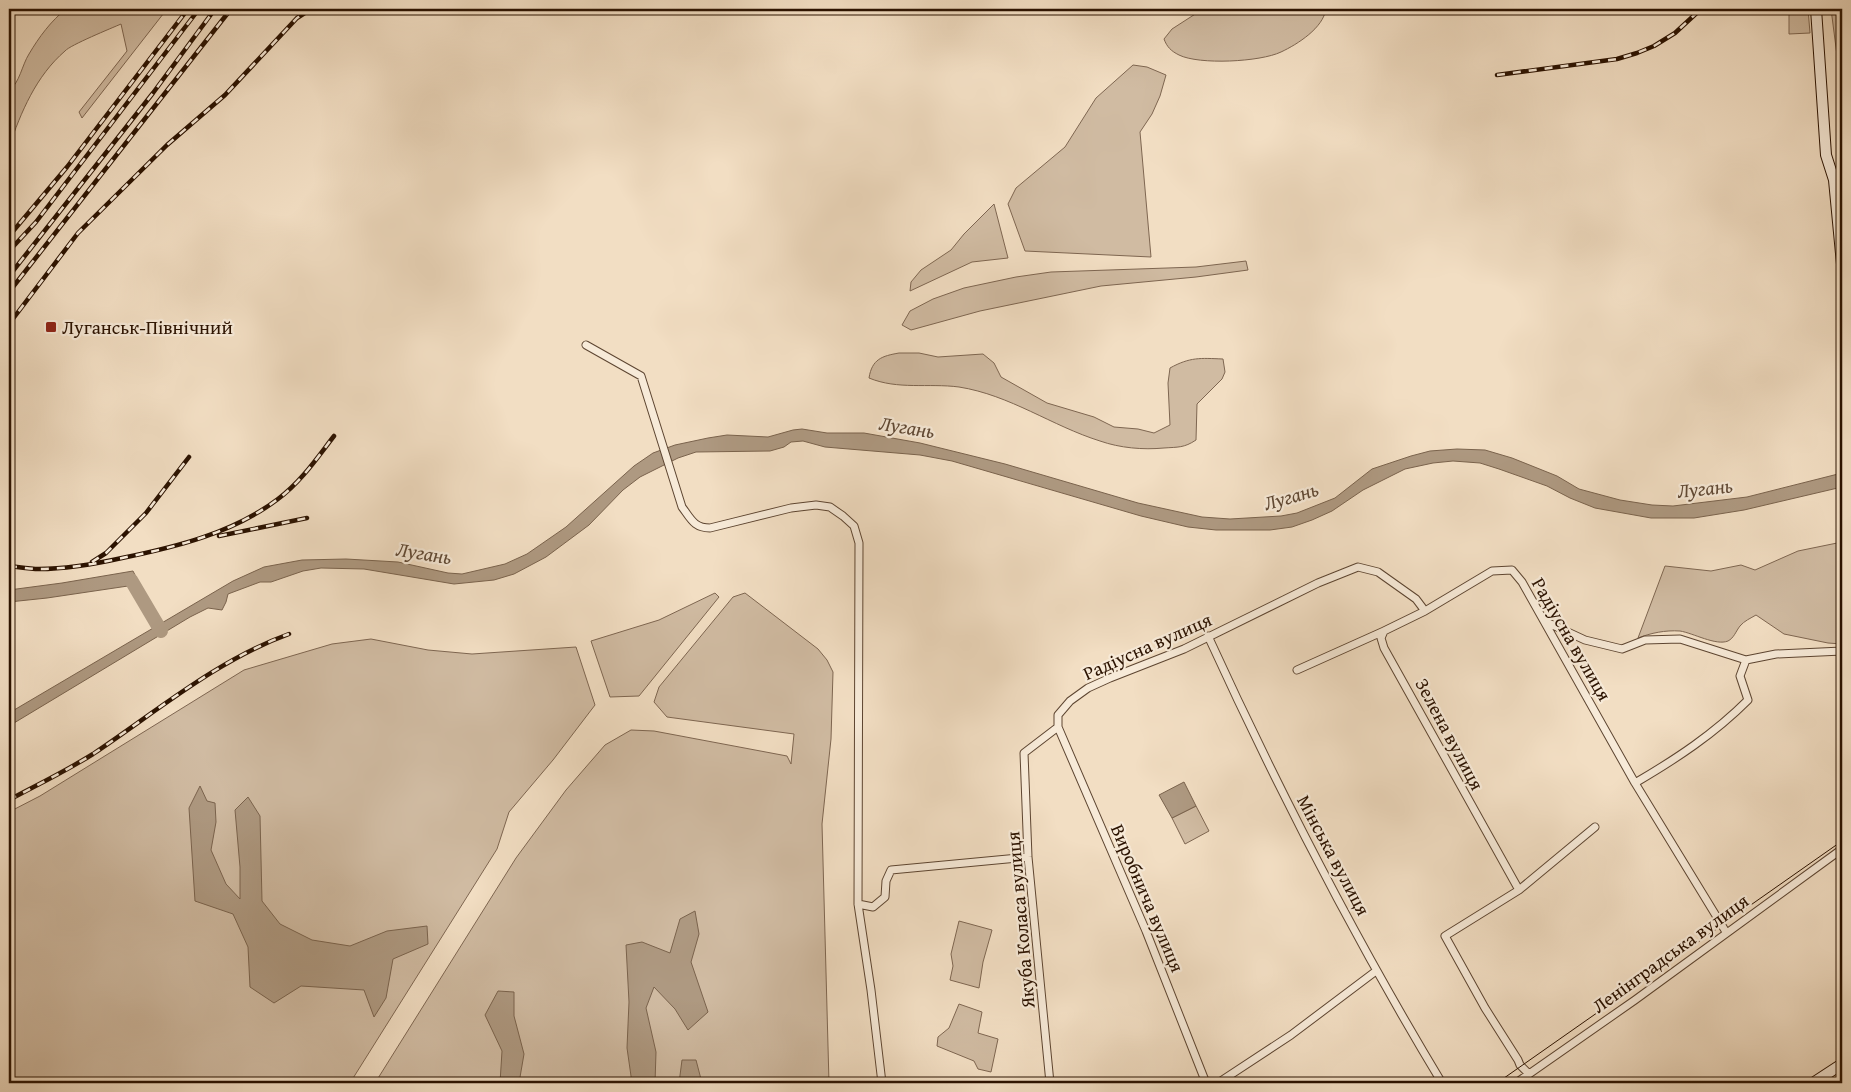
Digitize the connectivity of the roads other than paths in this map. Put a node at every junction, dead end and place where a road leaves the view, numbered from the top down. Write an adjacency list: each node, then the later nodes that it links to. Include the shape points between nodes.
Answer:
1 (1816, 9): 2 (street, via 1826,155 1834,180)
2 (1842, 264)
3 (586, 345): 17 (street, via 641,376 682,507 701,528 816,505 830,507 854,526 859,543)
4 (1425, 611): 5 (street, Радіусна вулиця, via 1492,571 1512,570); 6 (street); 7 (street, Радіусна вулиця, via 1416,599 1378,572 1358,567)
5 (1544, 621): 9 (street, via 1585,640 1622,649 1645,640 1680,639); 12 (street, Радіусна вулиця)
6 (1384, 631): 10 (street); 16 (street, Зелена вулиця, via 1381,638 1384,648)
7 (1208, 636): 11 (street, Радіусна вулиця, via 1088,688 1058,715); 19 (street, Мінська вулиця, via 1250,729)
8 (1842, 651): 9 (street, via 1776,654)
9 (1746, 660): 12 (street, via 1740,676 1748,700 1699,742)
10 (1297, 670)
11 (1058, 727): 15 (street, Якуба Коласа вулиця, via 1024,753); 24 (street, Виробнича вулиця, via 1146,931)
12 (1635, 783): 18 (street, Радіусна вулиця)
13 (1595, 828): 16 (street)
14 (1842, 849): 18 (street, Ленінградська вулиця)
15 (1028, 857): 17 (street, via 891,870 885,897 873,907); 23 (street, Якуба Коласа вулиця)
16 (1519, 890): 21 (street, via 1445,936 1520,1066)
17 (858, 904): 22 (street)
18 (1726, 932): 21 (street, Ленінградська вулиця)
19 (1376, 971): 25 (street, via 1291,1035); 26 (street, Мінська вулиця)
20 (1842, 1064): 28 (street)
21 (1529, 1074): 27 (street, Ленінградська вулиця)
22 (882, 1083)
23 (1050, 1083)
24 (1206, 1083)
25 (1218, 1083)
26 (1442, 1083)
27 (1516, 1083)
28 (1813, 1083)

